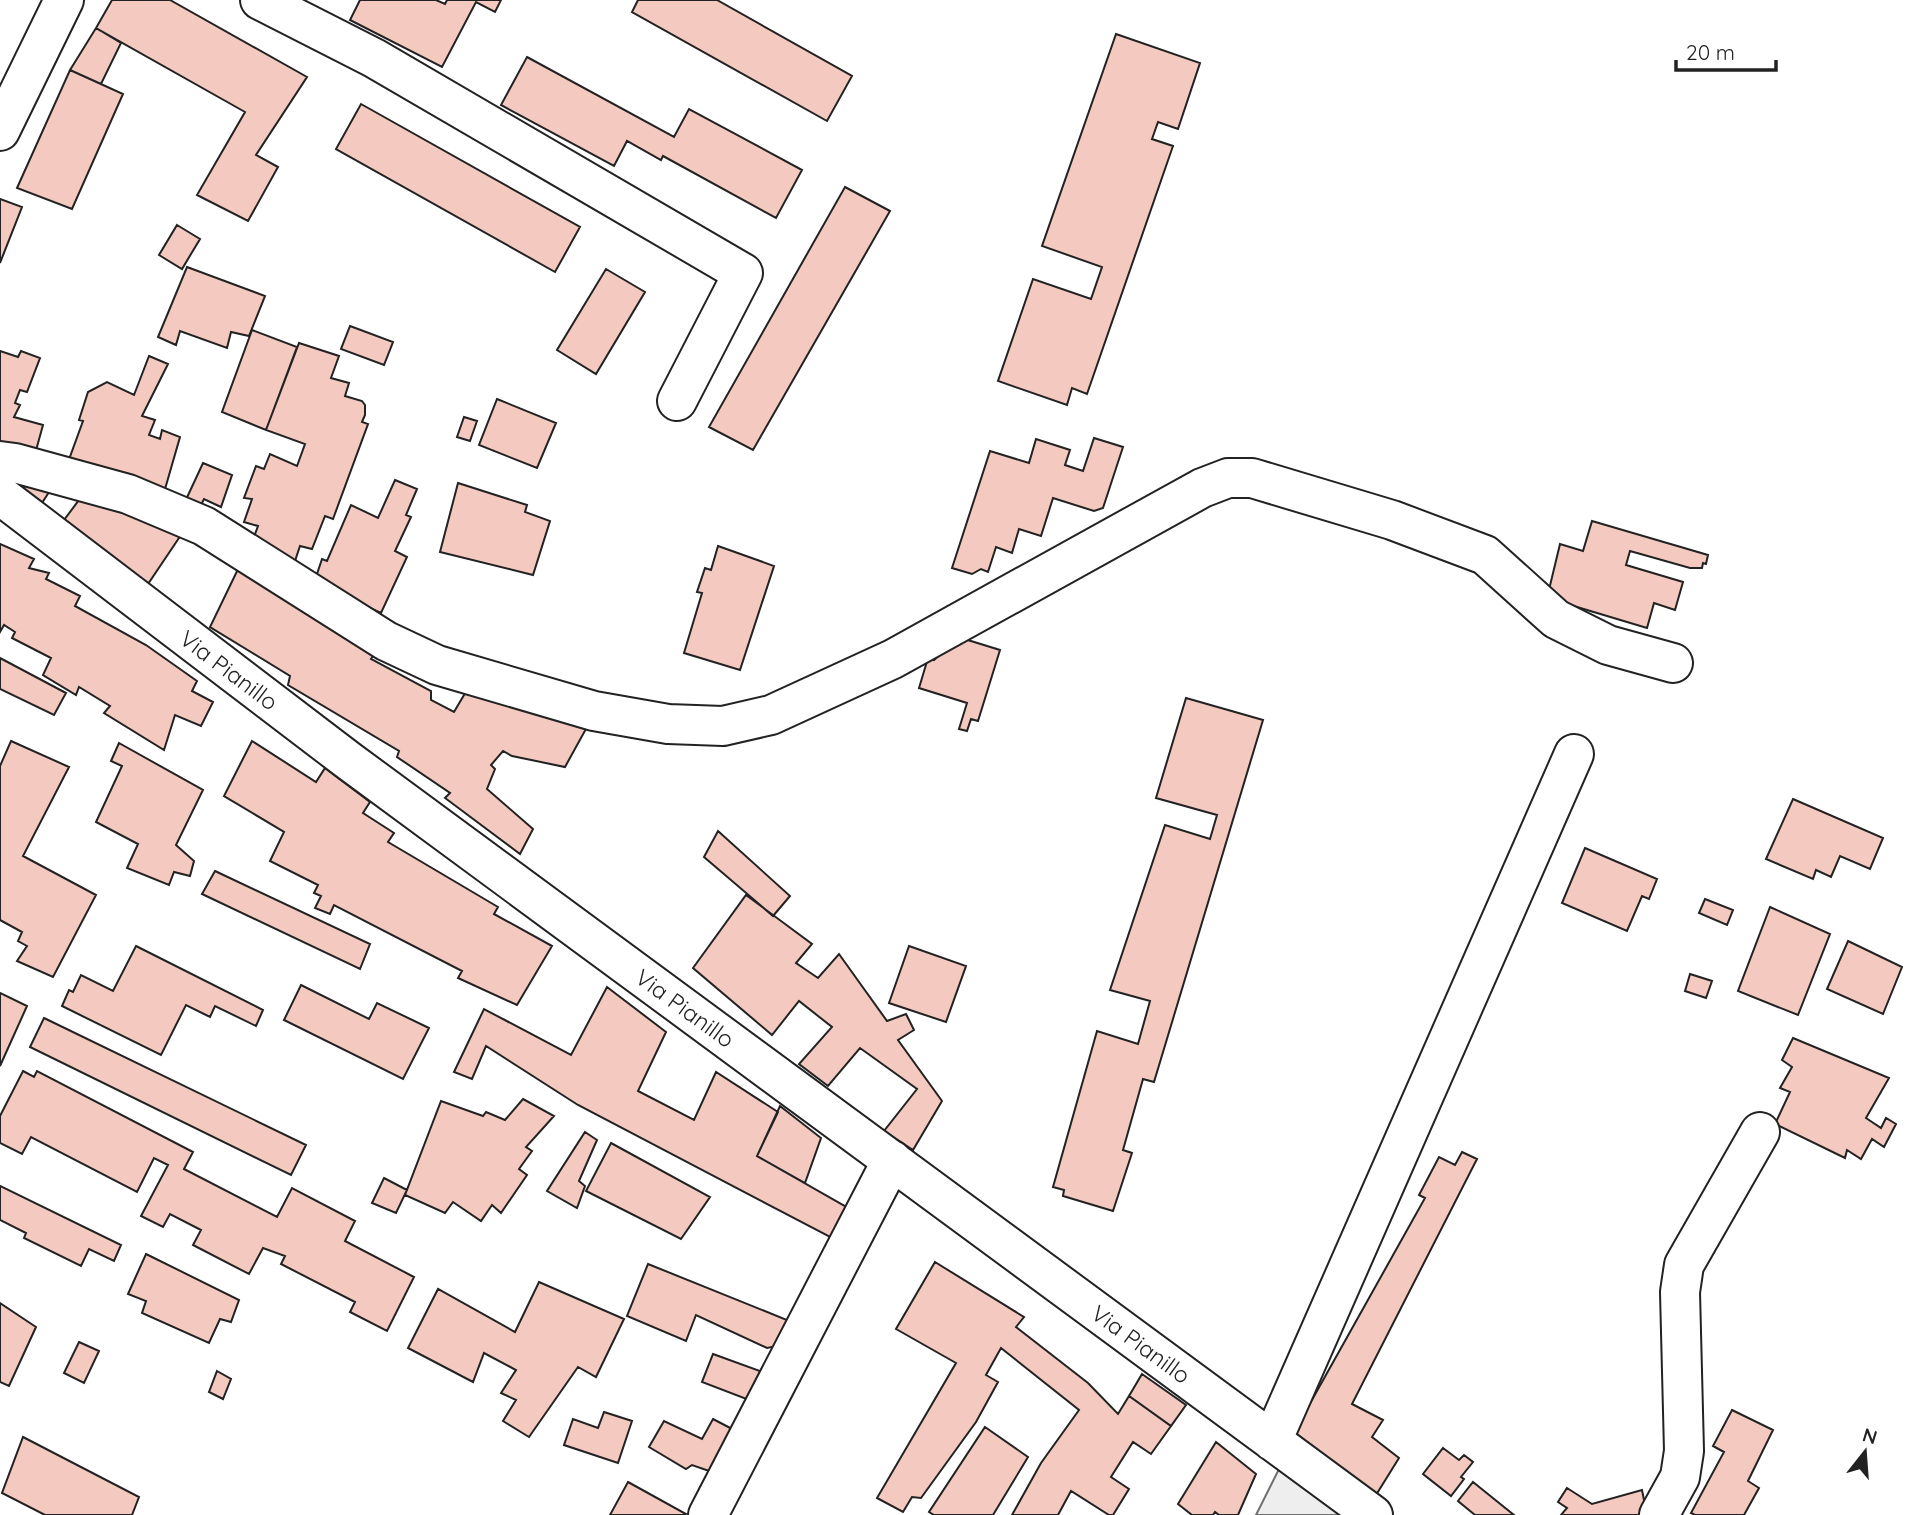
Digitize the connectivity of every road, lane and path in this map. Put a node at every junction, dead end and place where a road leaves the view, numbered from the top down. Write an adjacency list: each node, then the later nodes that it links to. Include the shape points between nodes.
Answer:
1 (64, 0): 3 (street)
2 (260, 0): 4 (street, via 373,58 743,274)
3 (0, 131)
4 (677, 401)
5 (0, 461): 7 (street, via 128,494 204,526 386,642 437,665 594,711 668,724 723,726 771,715 893,659 1202,488 1228,478 1252,478 1366,512 1485,555 1556,619 1608,645)
6 (0, 495): 10 (street, Via Pianillo, via 349,761)
7 (1673, 663)
8 (1574, 754): 11 (street)
9 (1760, 1132): 14 (street, via 1684,1265 1679,1292 1684,1451 1680,1477)
10 (892, 1160): 11 (street, Via Pianillo); 12 (street)
11 (1272, 1441): 13 (street, Via Pianillo)
12 (708, 1515)
13 (1373, 1515)
14 (1659, 1515)

